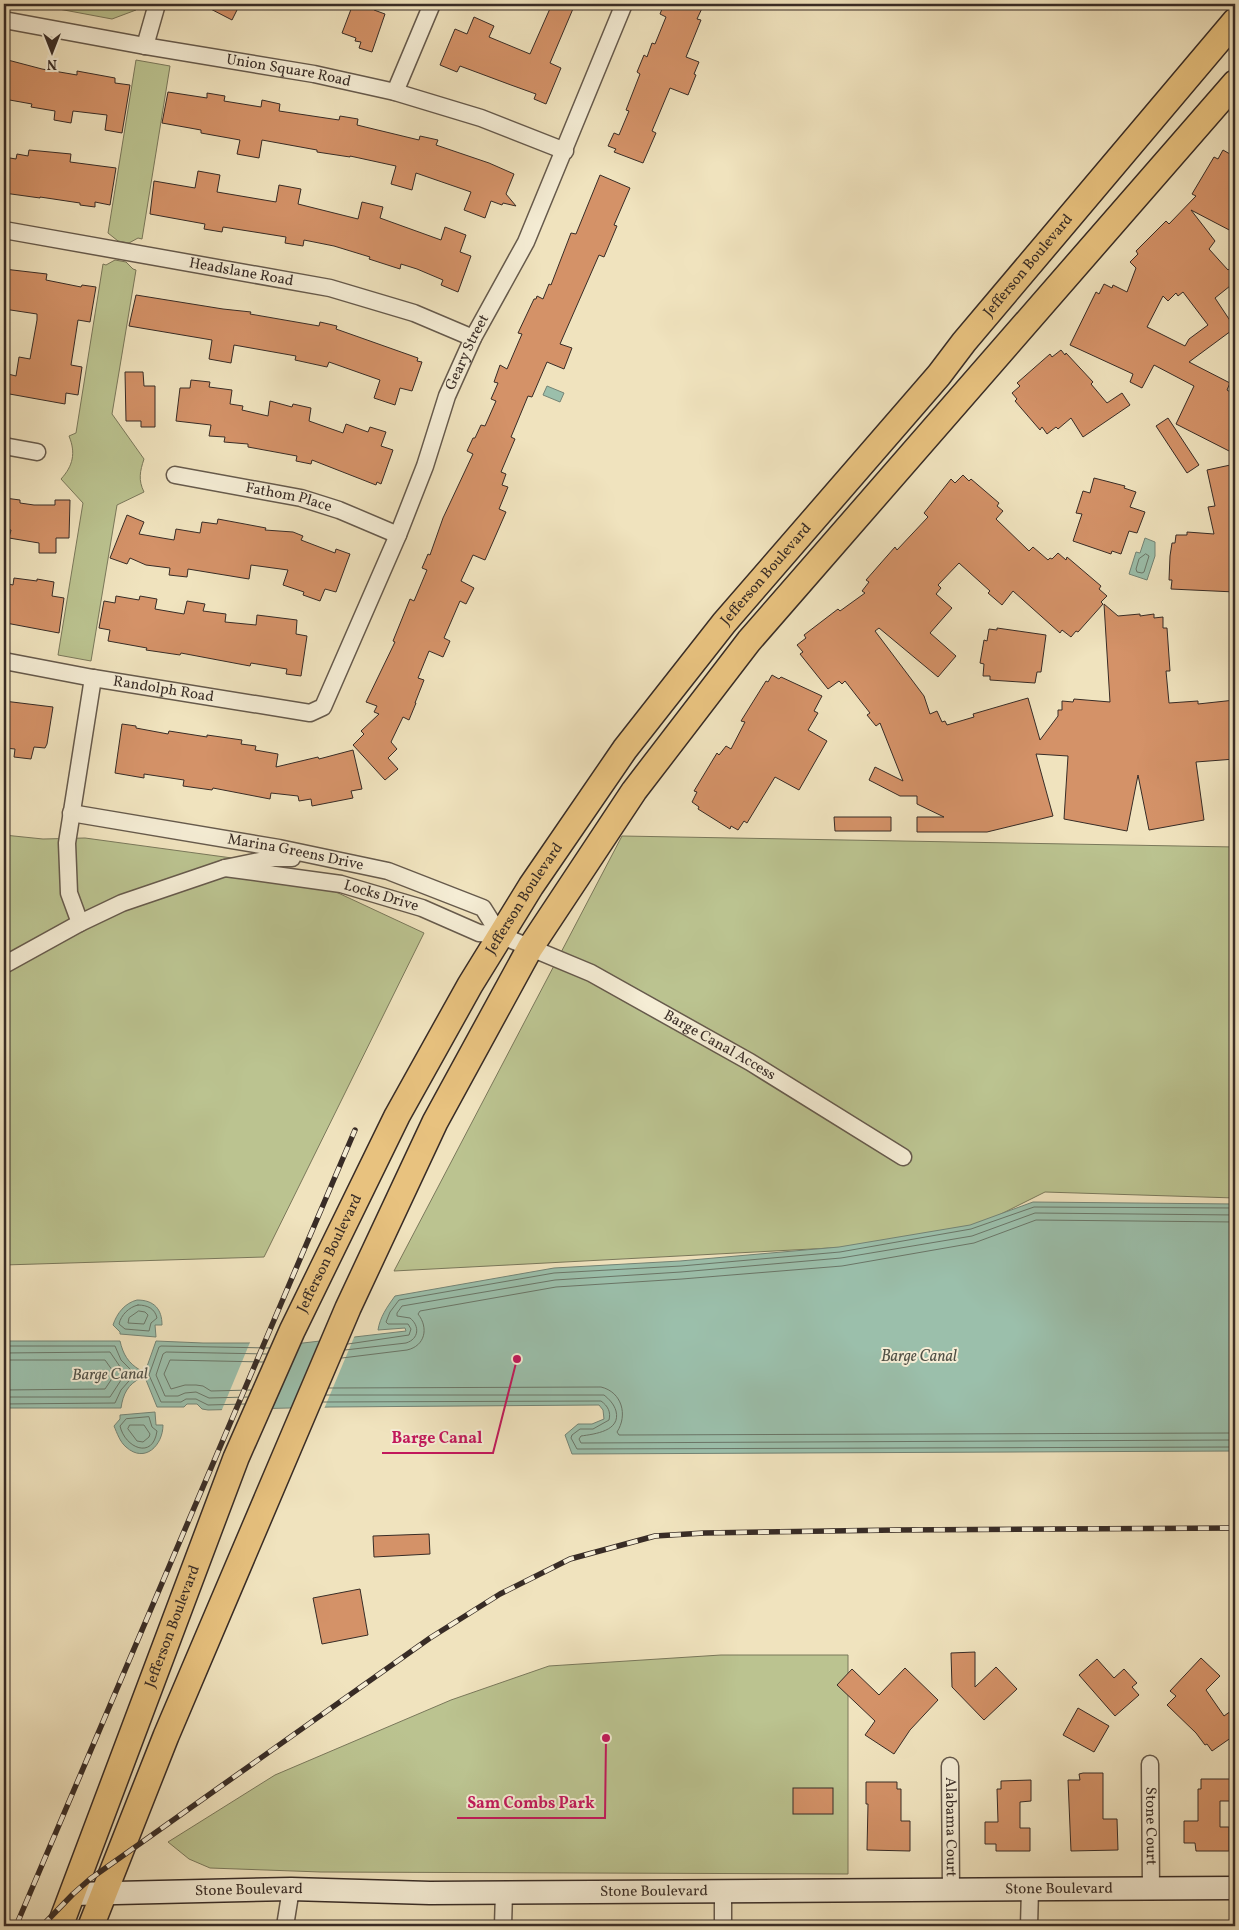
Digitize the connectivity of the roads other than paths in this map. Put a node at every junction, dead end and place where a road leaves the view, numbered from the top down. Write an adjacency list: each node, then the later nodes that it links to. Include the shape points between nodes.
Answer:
1 (157, 4): 6 (street)
2 (432, 4): 8 (street)
3 (624, 4): 9 (street, Geary Street)
4 (4, 20): 6 (street, Union Square Road)
5 (1235, 21): 23 (main road, Jefferson Boulevard, via 939,375 724,623 625,749)
6 (145, 46): 8 (street, Union Square Road, via 314,74)
7 (1235, 83): 24 (main road, Jefferson Boulevard, via 750,641 634,791)
8 (395, 92): 9 (street, Union Square Road, via 481,118)
9 (565, 151): 11 (street, Geary Street, via 526,242)
10 (4, 230): 11 (street, Headslane Road, via 330,288 414,313)
11 (473, 338): 15 (street, Geary Street, via 447,396 425,466)
12 (4, 446): 13 (street)
13 (37, 452)
14 (175, 476): 15 (street, Fathom Place, via 302,498)
15 (398, 535): 18 (street, Geary Street)
16 (4, 661): 17 (street, Randolph Road)
17 (93, 678): 18 (street, Randolph Road, via 310,713); 19 (street)
18 (323, 707)
19 (71, 814): 20 (street, Marina Greens Drive); 22 (street, via 67,843 68,885)
20 (331, 859): 21 (street, Locks Drive, via 274,858); 23 (street, Marina Greens Drive, via 388,871 483,908)
21 (225, 868): 22 (street, Locks Drive, via 122,903); 23 (street, Locks Drive, via 341,884 422,908 479,934)
22 (80, 923): 25 (street, Locks Drive)
23 (500, 935): 24 (street, Locks Drive); 37 (main road, Jefferson Boulevard, via 396,1116 292,1331 236,1458)
24 (530, 948): 26 (street, Barge Canal Access, via 591,973 633,996 750,1062); 35 (main road, Jefferson Boulevard, via 435,1122 348,1308 166,1736)
25 (4, 965)
26 (904, 1157)
27 (1150, 1764): 29 (street, Stone Court)
28 (950, 1766): 32 (street, Alabama Court)
29 (1151, 1888): 30 (street, Stone Boulevard); 33 (street, Stone Boulevard)
30 (1235, 1888)
31 (290, 1889): 35 (street, Stone Boulevard); 36 (street, Stone Boulevard); 40 (street)
32 (951, 1889): 33 (street, Stone Boulevard); 34 (street, Stone Boulevard)
33 (1030, 1889): 43 (street)
34 (723, 1891): 36 (street, Stone Boulevard); 42 (street)
35 (104, 1892): 37 (street, Stone Boulevard); 39 (main road, Jefferson Boulevard)
36 (504, 1892): 41 (street)
37 (73, 1894): 38 (main road, Jefferson Boulevard)
38 (60, 1926)
39 (91, 1926)
40 (286, 1926)
41 (503, 1926)
42 (723, 1926)
43 (1029, 1926)

